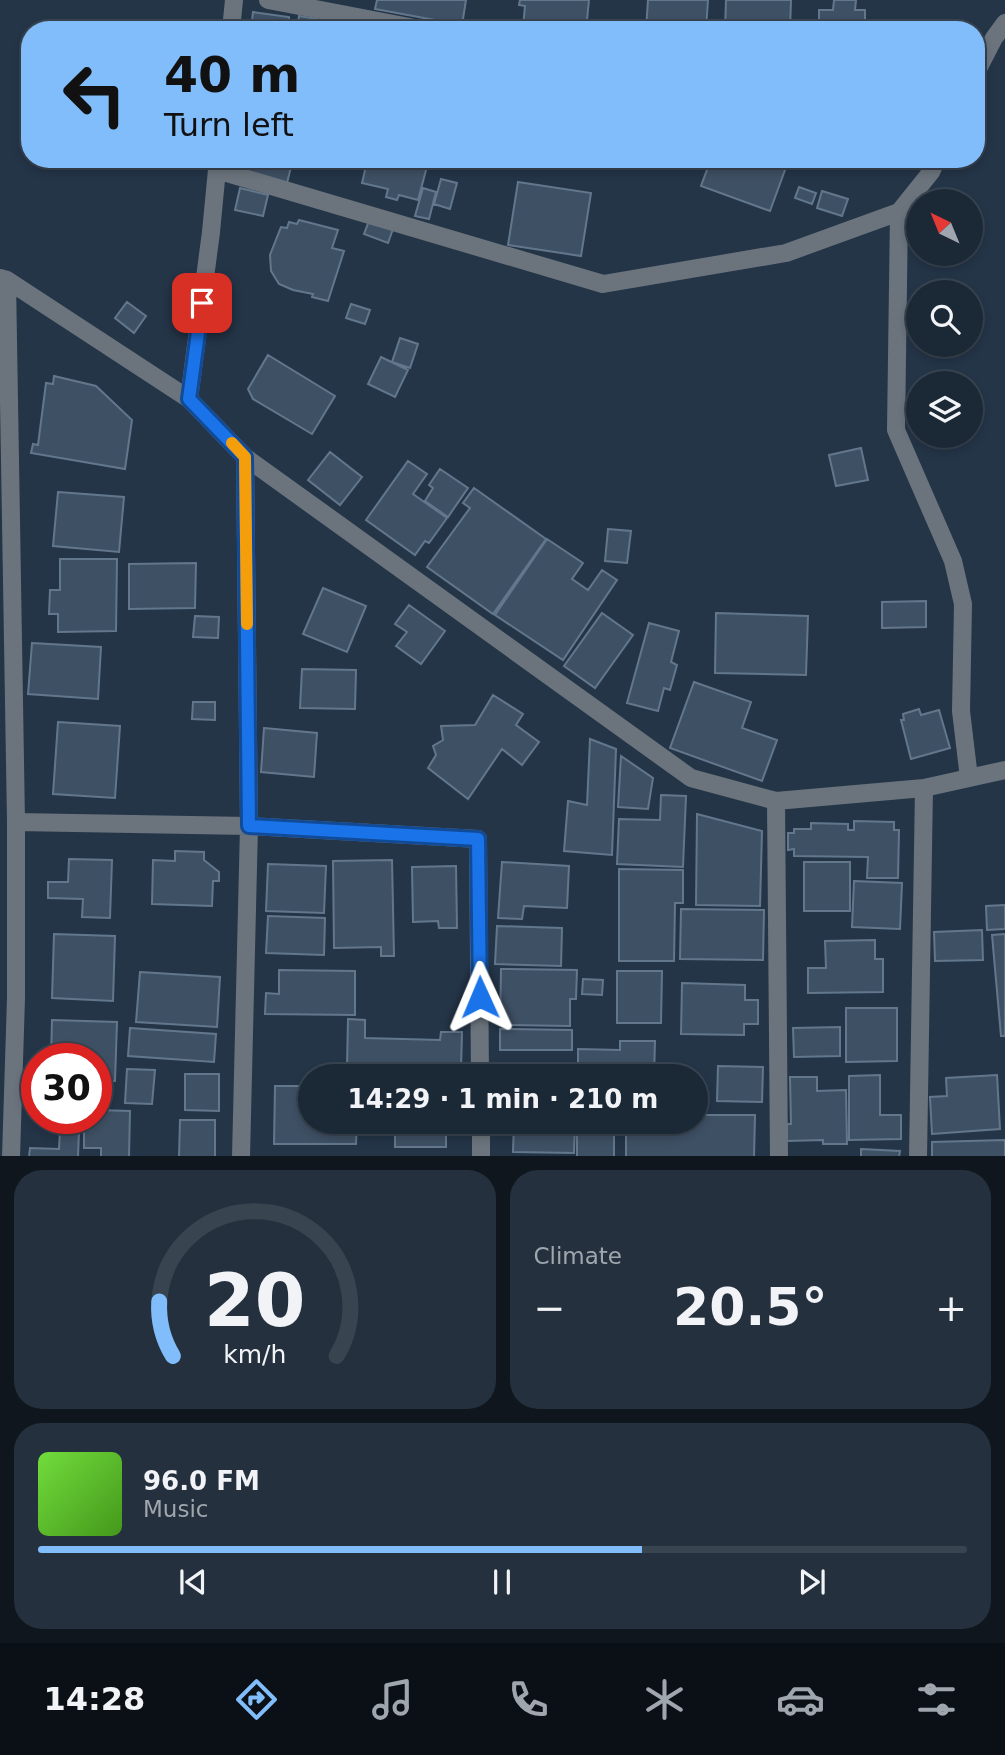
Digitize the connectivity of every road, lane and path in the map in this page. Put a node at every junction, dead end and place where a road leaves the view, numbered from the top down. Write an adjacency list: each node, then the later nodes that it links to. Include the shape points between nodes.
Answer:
1 (234, 0): 3 (street)
2 (268, 0): 4 (street)
3 (232, 21)
4 (378, 21)
5 (1005, 23): 6 (street)
6 (985, 53)
7 (217, 168): 12 (street)
8 (227, 168): 10 (street, via 603,284 786,253)
9 (933, 168): 10 (street)
10 (899, 212): 15 (street, via 896,430 953,561 962,604 961,711)
11 (3, 279): 12 (street); 18 (street)
12 (189, 399): 13 (street)
13 (245, 457): 17 (street, via 691,778); 19 (street)
14 (1005, 770): 15 (street)
15 (970, 778): 16 (street)
16 (924, 788): 17 (street); 27 (street)
17 (776, 801): 26 (street)
18 (16, 822): 19 (street); 20 (street)
19 (249, 826): 21 (street, via 478,839); 24 (street)
20 (8, 998): 23 (street)
21 (480, 1064)
22 (481, 1134): 25 (street)
23 (11, 1156)
24 (242, 1156)
25 (481, 1156)
26 (779, 1156)
27 (918, 1156)

